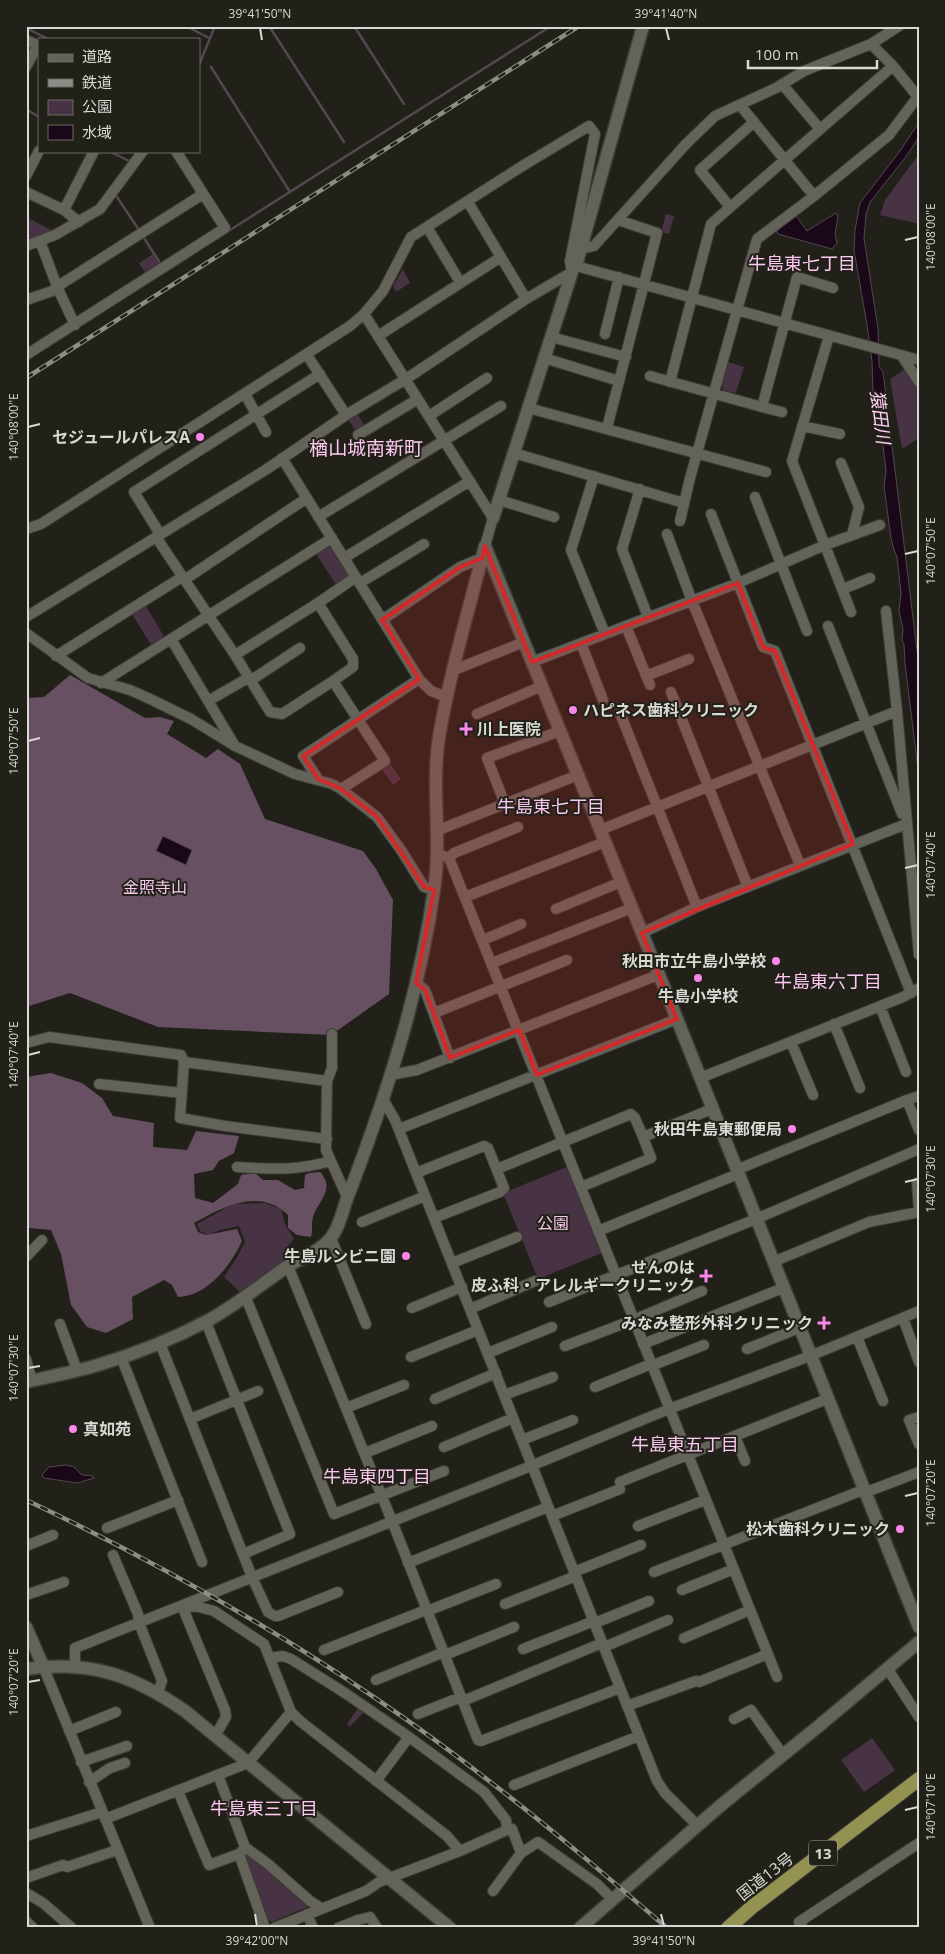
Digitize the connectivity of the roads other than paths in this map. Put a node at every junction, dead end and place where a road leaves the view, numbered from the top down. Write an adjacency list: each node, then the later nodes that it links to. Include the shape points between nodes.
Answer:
1 (643, 26): 30 (street)
2 (899, 26): 4 (street)
3 (26, 40): 5 (street)
4 (871, 44): 6 (street); 8 (street, via 804,71)
5 (38, 46): 7 (street)
6 (893, 66): 9 (street); 12 (street)
7 (26, 67)
8 (782, 84): 10 (street); 12 (street)
9 (918, 96): 21 (street, via 889,135)
10 (740, 105): 11 (street); 25 (street, via 715,116 703,126)
11 (754, 122): 17 (street); 23 (street, via 700,170)
12 (820, 129): 17 (street)
13 (38, 152): 18 (street)
14 (93, 152): 24 (street)
15 (142, 152): 26 (street, via 100,209)
16 (177, 152): 20 (street)
17 (784, 160): 21 (street); 23 (street)
18 (26, 176)
19 (26, 192): 24 (street)
20 (203, 194): 36 (street); 44 (street, via 225,228)
21 (814, 196): 41 (street, via 758,238)
22 (468, 202): 27 (street); 31 (street); 32 (street, via 589,126 595,134 570,262)
23 (730, 207): 38 (street, via 711,224)
24 (64, 210): 26 (street)
25 (618, 220): 30 (street, via 594,246); 35 (street, via 657,233)
26 (79, 222): 28 (street)
27 (427, 227): 34 (street); 42 (street, via 411,237 383,291)
28 (40, 241): 29 (street); 36 (street)
29 (26, 246)
30 (581, 249): 32 (street)
31 (501, 257): 34 (street); 39 (street)
32 (574, 269): 33 (street); 39 (street); 48 (street)
33 (619, 277): 35 (street); 45 (street)
34 (460, 282): 46 (street)
35 (645, 284): 38 (street); 52 (street)
36 (58, 287): 40 (street); 44 (street)
37 (833, 288): 43 (street, via 797,277)
38 (692, 296): 41 (street); 60 (street)
39 (526, 299): 58 (street)
40 (26, 300)
41 (738, 311): 43 (street); 63 (street)
42 (364, 314): 46 (street); 49 (street)
43 (785, 324): 47 (street); 66 (street)
44 (75, 325): 50 (street)
45 (605, 334)
46 (378, 336): 58 (street)
47 (829, 336): 51 (street); 72 (street)
48 (551, 337): 52 (street); 53 (street)
49 (308, 354): 55 (street); 62 (street)
50 (26, 355)
51 (902, 356): 54 (street); 61 (street)
52 (626, 357): 59 (street)
53 (544, 358): 59 (street); 67 (street)
54 (918, 358)
55 (320, 374): 69 (street); 70 (street)
56 (650, 376): 60 (street)
57 (487, 378): 71 (street)
58 (406, 379): 64 (street); 70 (street)
59 (619, 381): 73 (street)
60 (670, 382): 63 (street)
61 (919, 382)
62 (245, 394): 69 (street); 96 (street, via 41,524)
63 (714, 395): 66 (street); 79 (street)
64 (418, 399): 71 (street); 76 (street)
65 (501, 406): 77 (street)
66 (762, 407): 68 (street)
67 (528, 408): 73 (street); 78 (street)
68 (782, 412)
69 (256, 415): 74 (street); 99 (street, via 134,492)
70 (346, 415): 80 (street)
71 (429, 416): 77 (street)
72 (802, 426): 75 (street); 102 (street, via 792,461)
73 (607, 428): 79 (street)
74 (266, 432)
75 (840, 434)
76 (358, 435)
77 (444, 440): 84 (street); 91 (street)
78 (514, 453): 83 (street); 88 (street)
79 (697, 453): 82 (street); 89 (street)
80 (282, 458): 87 (street); 99 (street)
81 (841, 463): 98 (street, via 859,507)
82 (766, 472)
83 (594, 476): 85 (street); 123 (street, via 572,550)
84 (470, 481): 93 (street); 104 (street)
85 (640, 489): 89 (street); 116 (street, via 622,550)
86 (755, 497): 105 (street)
87 (307, 498): 91 (street); 106 (street)
88 (499, 500): 92 (street); 93 (street)
89 (684, 503): 94 (street)
90 (711, 514): 109 (street)
91 (318, 516): 100 (street)
92 (554, 517)
93 (493, 518): 103 (street)
94 (680, 522)
95 (880, 525): 98 (street)
96 (26, 529)
97 (666, 534): 111 (street)
98 (852, 534): 102 (street)
99 (158, 536): 106 (street); 117 (street)
100 (332, 538): 104 (street); 115 (street)
101 (424, 544): 108 (street)
102 (825, 545): 105 (street); 110 (street)
103 (484, 552): 118 (street); 125 (street); 132 (street)
104 (344, 558): 108 (street)
105 (781, 563): 109 (street); 121 (street)
106 (183, 578): 115 (street); 129 (street)
107 (870, 578): 110 (street)
108 (358, 580): 112 (street); 118 (street)
109 (738, 583): 111 (street); 149 (street, via 763,647 776,651)
110 (843, 589): 114 (street)
111 (692, 600): 116 (street); 150 (street)
112 (318, 603): 128 (street); 135 (street, via 354,659 354,667)
113 (886, 611): 142 (street)
114 (851, 612)
115 (208, 616): 124 (street); 128 (street)
116 (648, 617): 119 (street)
117 (26, 618)
118 (382, 620): 133 (street)
119 (626, 626): 123 (street); 130 (street, via 648,681)
120 (828, 626): 146 (street)
121 (807, 631)
122 (26, 633): 129 (street)
123 (605, 634): 126 (street)
124 (171, 639): 136 (street); 141 (street)
125 (524, 642): 131 (street); 132 (street)
126 (581, 643): 131 (street); 140 (street)
127 (300, 648): 134 (street)
128 (234, 655): 134 (street)
129 (56, 656): 136 (street)
130 (689, 659)
131 (532, 662): 137 (street)
132 (454, 670): 139 (street)
133 (419, 679): 139 (street, via 431,691); 145 (street)
134 (249, 680): 135 (street, via 270,712 282,714); 141 (street)
135 (333, 681): 145 (street)
136 (101, 683): 148 (street, via 148,698)
137 (542, 686): 144 (street); 147 (street)
138 (671, 692): 153 (street)
139 (447, 697): 159 (street, via 439,740)
140 (603, 700)
141 (208, 701): 148 (street)
142 (897, 711): 146 (street); 157 (street)
143 (620, 713): 156 (street)
144 (477, 714)
145 (359, 720): 152 (street, via 303,756); 154 (street, via 385,761)
146 (865, 724): 149 (street); 157 (street)
147 (560, 731): 151 (street); 155 (street, via 487,758)
148 (235, 746): 152 (street, via 295,774)
149 (812, 746): 150 (street); 161 (street)
150 (759, 767): 153 (street); 163 (street)
151 (578, 775): 155 (street); 160 (street)
152 (318, 779): 154 (street)
153 (708, 787): 156 (street); 166 (street)
154 (341, 789): 167 (street, via 377,816 424,887)
155 (504, 804): 159 (street)
156 (658, 806): 160 (street); 169 (street)
157 (906, 824): 161 (street); 164 (street)
158 (518, 827): 162 (street)
159 (436, 831): 162 (street)
160 (603, 836): 165 (street); 168 (street)
161 (853, 844): 163 (street); 181 (street)
162 (444, 856): 167 (street); 168 (street)
163 (800, 865): 166 (street)
164 (915, 868): 175 (street)
165 (621, 882): 170 (street); 171 (street)
166 (748, 888): 169 (street)
167 (434, 890): 179 (street)
168 (465, 897): 174 (street)
169 (697, 907): 173 (street)
170 (632, 908): 173 (street); 177 (street)
171 (556, 909)
172 (521, 924): 174 (street)
173 (642, 932): 178 (street)
174 (483, 940): 177 (street)
175 (919, 955)
176 (567, 960): 180 (street)
177 (492, 963): 180 (street)
178 (658, 975): 184 (street); 186 (street)
179 (416, 982): 183 (street, via 425,990); 193 (street)
180 (502, 986): 183 (street); 186 (street)
181 (915, 990): 182 (street)
182 (880, 1006): 185 (street); 192 (street)
183 (434, 1013): 190 (street)
184 (677, 1019): 194 (street); 195 (street)
185 (834, 1024): 188 (street); 198 (street)
186 (520, 1030): 190 (street); 194 (street)
187 (332, 1034): 196 (street, via 332,1068)
188 (791, 1042): 195 (street); 200 (street)
189 (26, 1043): 191 (street, via 49,1036 181,1055)
190 (450, 1058): 193 (street, via 417,1070)
191 (184, 1062): 196 (street); 199 (street)
192 (906, 1072)
193 (390, 1075): 202 (street)
194 (537, 1075): 205 (street); 209 (street)
195 (700, 1078): 204 (street)
196 (327, 1081): 208 (street)
197 (99, 1084): 199 (street)
198 (860, 1088)
199 (182, 1093): 208 (street, via 180,1118)
200 (813, 1095)
201 (919, 1096): 203 (street)
202 (383, 1099): 205 (street); 219 (street)
203 (907, 1100): 206 (street); 214 (street)
204 (712, 1109): 207 (street); 214 (street)
205 (399, 1129): 215 (street)
206 (919, 1130)
207 (643, 1136): 209 (street, via 631,1114); 217 (street, via 651,1158)
208 (327, 1139): 211 (street, via 326,1150)
209 (564, 1142): 213 (street); 217 (street)
210 (919, 1149): 222 (street)
211 (331, 1161): 212 (street, via 285,1170); 219 (street)
212 (237, 1166)
213 (497, 1169): 215 (street, via 484,1146); 221 (street, via 504,1188 500,1192)
214 (737, 1172): 222 (street); 224 (street)
215 (416, 1173): 218 (street)
216 (917, 1183): 220 (street)
217 (581, 1187): 224 (street)
218 (426, 1196): 221 (street); 223 (street)
219 (347, 1197): 226 (street)
220 (919, 1211): 229 (street, via 869,1222)
221 (434, 1218): 230 (street)
222 (756, 1219): 229 (street); 232 (street)
223 (362, 1222)
224 (598, 1231): 232 (street)
225 (517, 1237): 230 (street)
226 (331, 1238): 231 (street, via 325,1245); 246 (street)
227 (42, 1240): 228 (street)
228 (26, 1257)
229 (773, 1262): 235 (street)
230 (452, 1263): 234 (street)
231 (288, 1266): 237 (street); 275 (street)
232 (616, 1276): 238 (street); 243 (street)
233 (535, 1281): 240 (street)
234 (462, 1287): 239 (street); 240 (street)
235 (783, 1288): 248 (street); 252 (street)
236 (702, 1291): 243 (street)
237 (246, 1298): 244 (street); 293 (street, via 334,1514)
238 (549, 1302)
239 (412, 1308)
240 (470, 1308): 249 (street)
241 (919, 1311): 242 (street)
242 (903, 1318): 250 (street); 261 (street)
243 (634, 1320): 252 (street); 254 (street)
244 (206, 1322): 251 (street); 273 (street)
245 (60, 1324): 263 (street)
246 (366, 1324)
247 (552, 1326): 256 (street)
248 (799, 1328): 255 (street); 257 (street)
249 (478, 1330): 256 (street); 259 (street)
250 (857, 1337): 257 (street); 274 (street)
251 (160, 1343): 258 (street); 279 (street)
252 (643, 1344): 262 (street)
253 (704, 1345): 262 (street)
254 (565, 1346)
255 (747, 1349)
256 (488, 1353): 264 (street)
257 (810, 1356): 272 (street); 276 (street)
258 (121, 1357): 263 (street); 294 (street)
259 (411, 1357)
260 (26, 1359): 266 (street)
261 (919, 1362)
262 (651, 1365): 268 (street); 276 (street)
263 (78, 1370): 266 (street)
264 (496, 1374): 270 (street); 271 (street)
265 (553, 1377): 270 (street)
266 (29, 1382)
267 (404, 1385): 275 (street)
268 (595, 1387)
269 (258, 1392): 273 (street)
270 (504, 1395): 278 (street)
271 (435, 1399)
272 (827, 1399): 282 (street); 292 (street)
273 (237, 1400): 279 (street); 304 (street, via 290,1534)
274 (883, 1401)
275 (346, 1408): 286 (street)
276 (669, 1409): 287 (street); 289 (street)
277 (919, 1417): 284 (street, via 909,1420)
278 (513, 1418): 283 (street); 285 (street)
279 (190, 1419): 304 (street)
280 (572, 1420): 283 (street)
281 (432, 1426): 286 (street)
282 (735, 1436): 287 (street); 288 (street)
283 (522, 1440): 289 (street)
284 (919, 1444)
285 (444, 1447)
286 (364, 1453): 293 (street)
287 (687, 1455): 295 (street); 296 (street)
288 (745, 1461)
289 (532, 1464): 296 (street); 297 (street)
290 (444, 1471): 293 (street)
291 (919, 1472): 292 (street)
292 (864, 1491): 301 (street); 327 (street)
293 (381, 1495): 297 (street)
294 (178, 1500): 299 (street); 306 (street)
295 (705, 1500): 298 (street); 301 (street)
296 (550, 1511): 307 (street); 310 (street)
297 (392, 1521): 307 (street); 311 (street)
298 (638, 1526)
299 (107, 1528)
300 (54, 1535): 303 (street)
301 (724, 1544): 308 (street); 309 (street)
302 (641, 1545): 310 (street)
303 (26, 1546)
304 (243, 1554): 311 (street)
305 (112, 1555): 324 (street, via 138,1614)
306 (202, 1562)
307 (408, 1563): 321 (street)
308 (734, 1569): 314 (street); 320 (street)
309 (654, 1572)
310 (575, 1574): 318 (street); 323 (street)
311 (252, 1577): 315 (street, via 268,1612 275,1616); 319 (street)
312 (64, 1582): 316 (street)
313 (496, 1584): 321 (street)
314 (682, 1590)
315 (338, 1592)
316 (26, 1596)
317 (650, 1601): 323 (street)
318 (505, 1604)
319 (182, 1606): 324 (street); 335 (street, via 214,1612 264,1644); 352 (street, via 225,1710 226,1717)
320 (750, 1610): 328 (street); 334 (street)
321 (427, 1611): 332 (street); 333 (street)
322 (668, 1620): 330 (street)
323 (594, 1622): 330 (street); 331 (street)
324 (138, 1623): 337 (street, via 75,1648); 343 (street, via 162,1681)
325 (26, 1627): 336 (street)
326 (514, 1628): 333 (street)
327 (919, 1628)
328 (684, 1638)
329 (919, 1642): 338 (street)
330 (603, 1645): 342 (street); 344 (street)
331 (523, 1649)
332 (324, 1650)
333 (444, 1654): 341 (street); 344 (street)
334 (768, 1654): 340 (street); 345 (street)
335 (270, 1658): 347 (street); 354 (street, via 283,1656 291,1659)
336 (43, 1666): 337 (street); 339 (street); 351 (street)
337 (75, 1666): 343 (street, via 119,1675)
338 (887, 1668): 349 (street); 356 (street)
339 (26, 1669)
340 (777, 1677)
341 (376, 1680)
342 (620, 1688): 344 (street, via 481,1741); 345 (street)
343 (158, 1692): 352 (street)
344 (462, 1699): 348 (street)
345 (627, 1706): 353 (street)
346 (116, 1712): 351 (street)
347 (291, 1712): 359 (street); 362 (street)
348 (418, 1714)
349 (919, 1717)
350 (734, 1719): 356 (street, via 751,1710)
351 (69, 1731): 357 (street)
352 (215, 1736): 359 (street)
353 (639, 1736): 364 (street); 367 (street, via 657,1781)
354 (409, 1737): 362 (street); 368 (street, via 484,1792 506,1820)
355 (127, 1746): 357 (street)
356 (782, 1755): 367 (street)
357 (81, 1762): 363 (street)
358 (125, 1763): 363 (street, via 110,1768)
359 (248, 1763): 360 (street); 376 (street)
360 (218, 1775): 365 (street); 372 (street)
361 (919, 1779): 393 (highway, 国道13号 / 13)
362 (376, 1781): 373 (street, via 448,1836)
363 (89, 1782): 366 (street)
364 (514, 1785)
365 (178, 1791): 366 (street); 372 (street, via 208,1865)
366 (103, 1816): 369 (street); 371 (street)
367 (698, 1826): 379 (street)
368 (507, 1830): 373 (street); 374 (street, via 512,1829)
369 (26, 1836)
370 (919, 1843): 394 (street, via 799,1922)
371 (117, 1850): 375 (street); 385 (street)
372 (242, 1851): 380 (street, via 268,1864); 386 (street)
373 (460, 1851): 376 (street)
374 (522, 1853): 377 (street); 379 (street, via 538,1842 597,1884)
375 (26, 1878)
376 (390, 1879): 380 (street); 391 (street)
377 (493, 1891)
378 (26, 1895): 384 (street, via 43,1903)
379 (612, 1899): 392 (street)
380 (322, 1908): 381 (street)
381 (307, 1914): 387 (street); 388 (street)
382 (26, 1921): 383 (street)
383 (33, 1928)
384 (72, 1928)
385 (150, 1928)
386 (265, 1928)
387 (274, 1928)
388 (313, 1928)
389 (338, 1928): 390 (street, via 370,1917)
390 (378, 1928)
391 (450, 1928)
392 (580, 1928)
393 (728, 1928)
394 (803, 1928)

